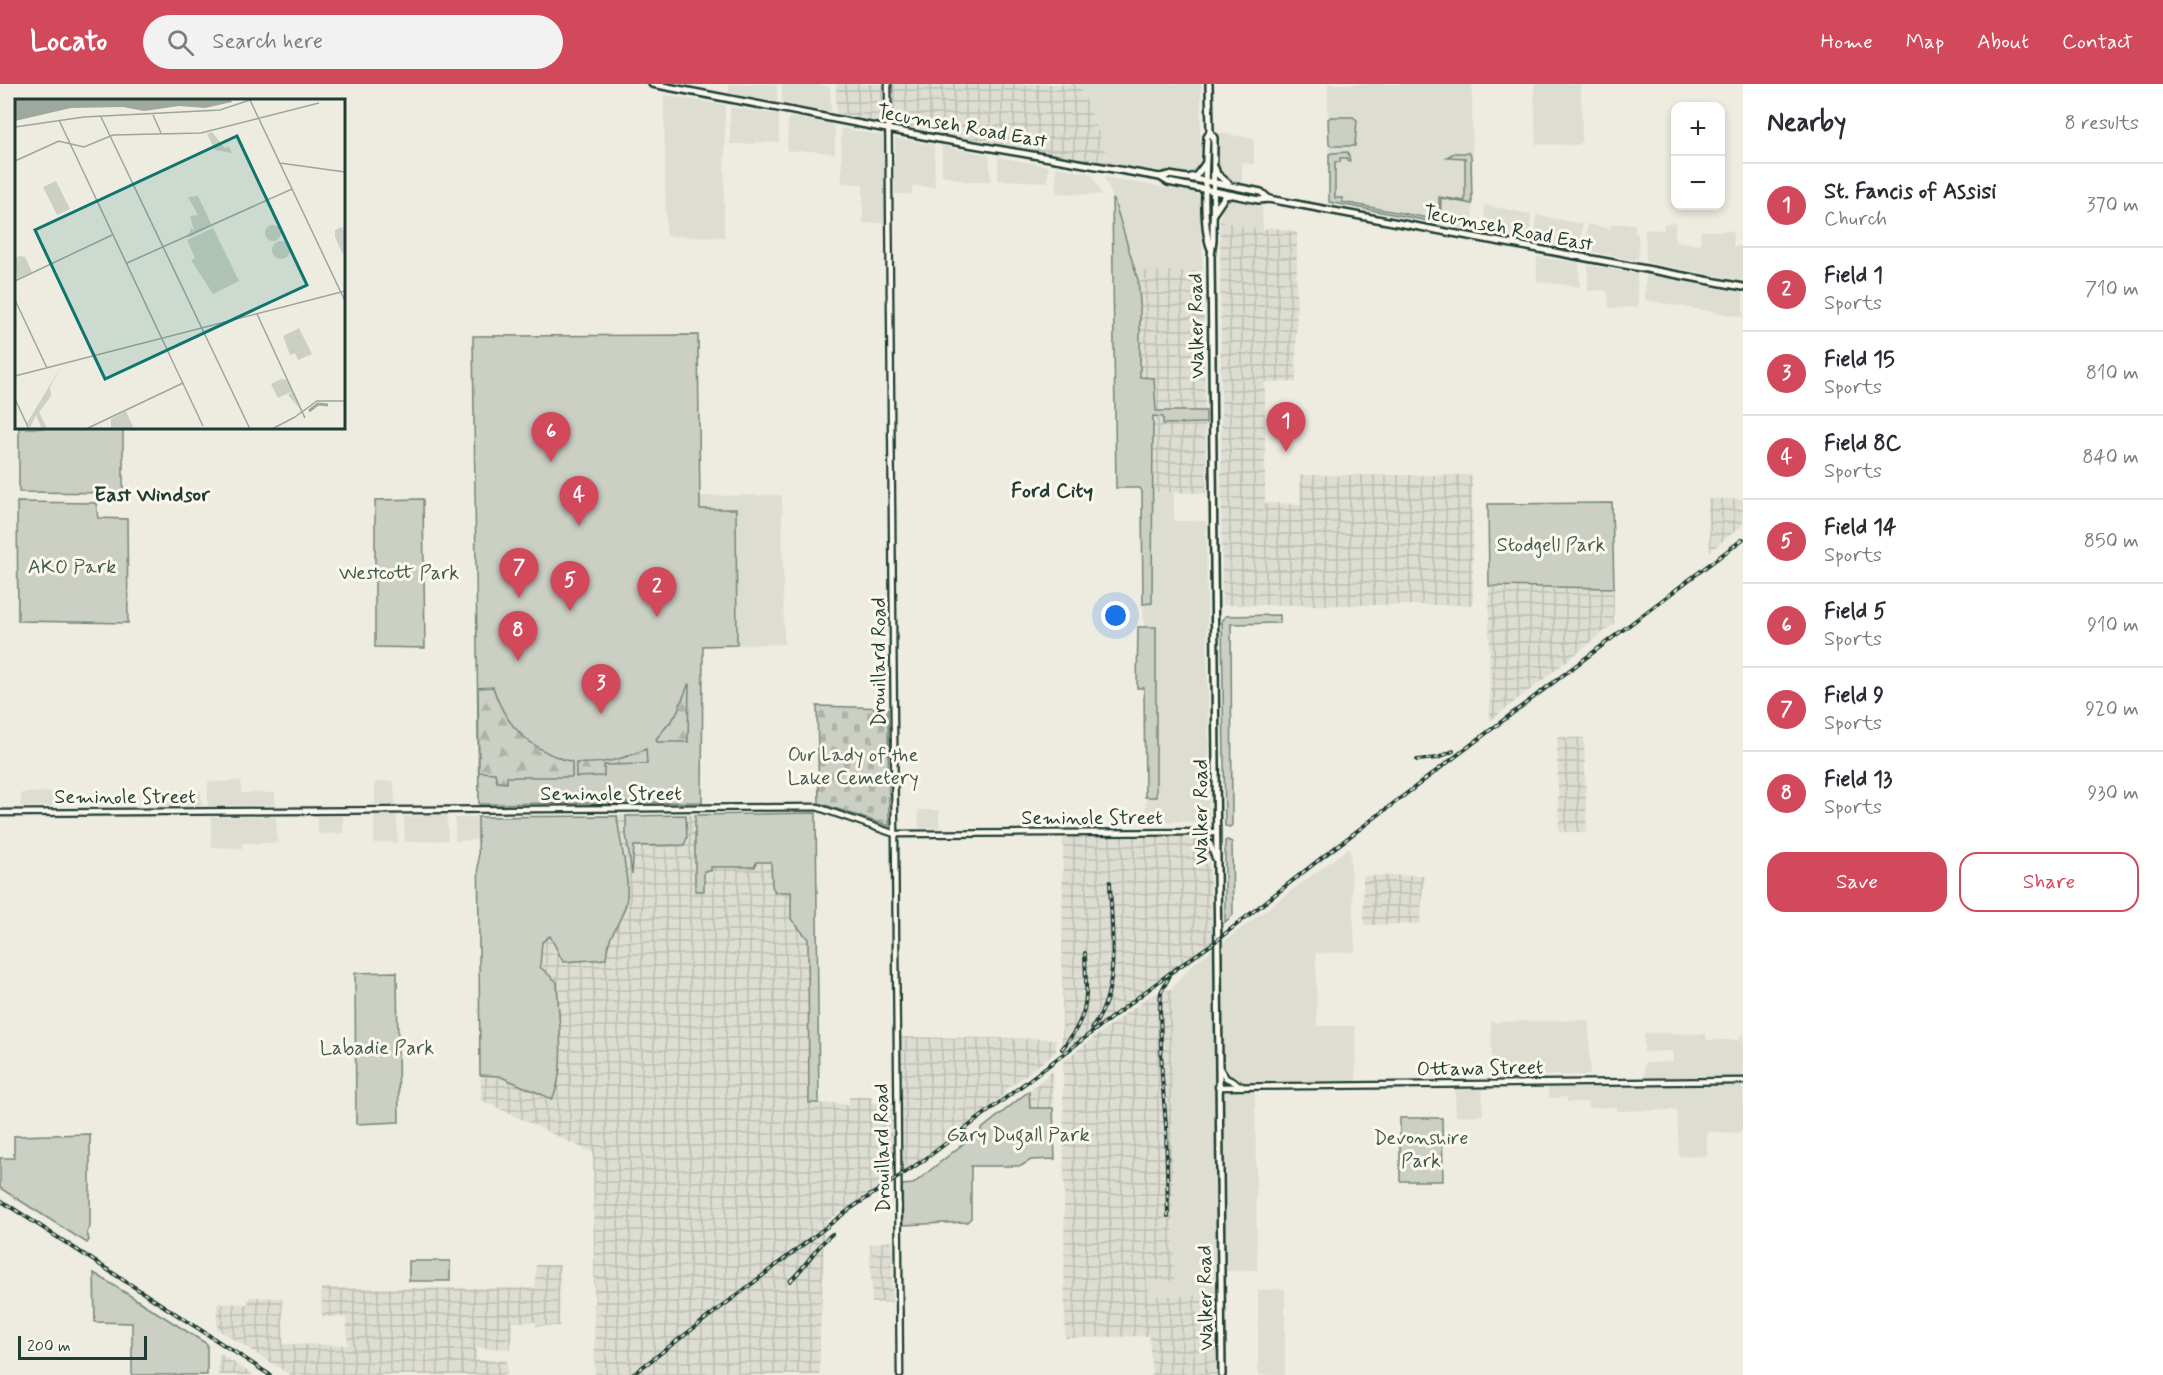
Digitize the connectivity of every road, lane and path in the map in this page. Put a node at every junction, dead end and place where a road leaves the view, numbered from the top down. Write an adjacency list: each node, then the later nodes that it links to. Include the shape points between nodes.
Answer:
1 (652, 84): 4 (main road, Tecumseh Road East)
2 (888, 84): 4 (street, Drouillard Road)
3 (1209, 84): 5 (main road, Walker Road)
4 (888, 128): 8 (main road, Tecumseh Road East); 23 (street, Drouillard Road)
5 (1210, 132): 6 (main road, Walker Road); 7 (main road, Walker Road, via 1214,138)
6 (1206, 163): 9 (main road, via 1196,176); 10 (main road, Walker Road)
7 (1214, 164): 11 (main road, Walker Road); 12 (main road, via 1217,174)
8 (1160, 177): 9 (main road, Tecumseh Road East); 13 (main road, Tecumseh Road East)
9 (1189, 178): 10 (main road, Tecumseh Road East)
10 (1206, 181): 11 (main road, Tecumseh Road East); 13 (main road, Walker Road)
11 (1213, 182): 12 (main road, Tecumseh Road East); 14 (main road, Walker Road)
12 (1235, 187): 16 (main road, Tecumseh Road East, via 1261,192)
13 (1206, 189): 14 (main road, Tecumseh Road East); 18 (main road, Walker Road, via 1207,240)
14 (1213, 191): 15 (main road, Tecumseh Road East); 17 (main road, Walker Road)
15 (1232, 195): 16 (main road, Tecumseh Road East); 17 (main road, via 1225,196)
16 (1269, 199): 19 (main road, Tecumseh Road East)
17 (1214, 214): 18 (main road, Walker Road)
18 (1211, 249): 22 (main road, Walker Road)
19 (1743, 287)
20 (0, 813): 23 (street, Seminole Street, via 816,807)
21 (1189, 832): 22 (street, Seminole Street); 23 (street, Seminole Street); 24 (street, via 1210,844)
22 (1217, 832): 24 (main road, Walker Road)
23 (895, 834): 29 (street, Drouillard Road)
24 (1217, 861): 25 (main road, Walker Road)
25 (1218, 1064): 27 (main road, Walker Road); 28 (street, via 1226,1078)
26 (1743, 1081): 28 (street, Ottawa Street)
27 (1218, 1087): 28 (street, Ottawa Street); 30 (main road, Walker Road)
28 (1244, 1087)
29 (900, 1375)
30 (1222, 1375)

